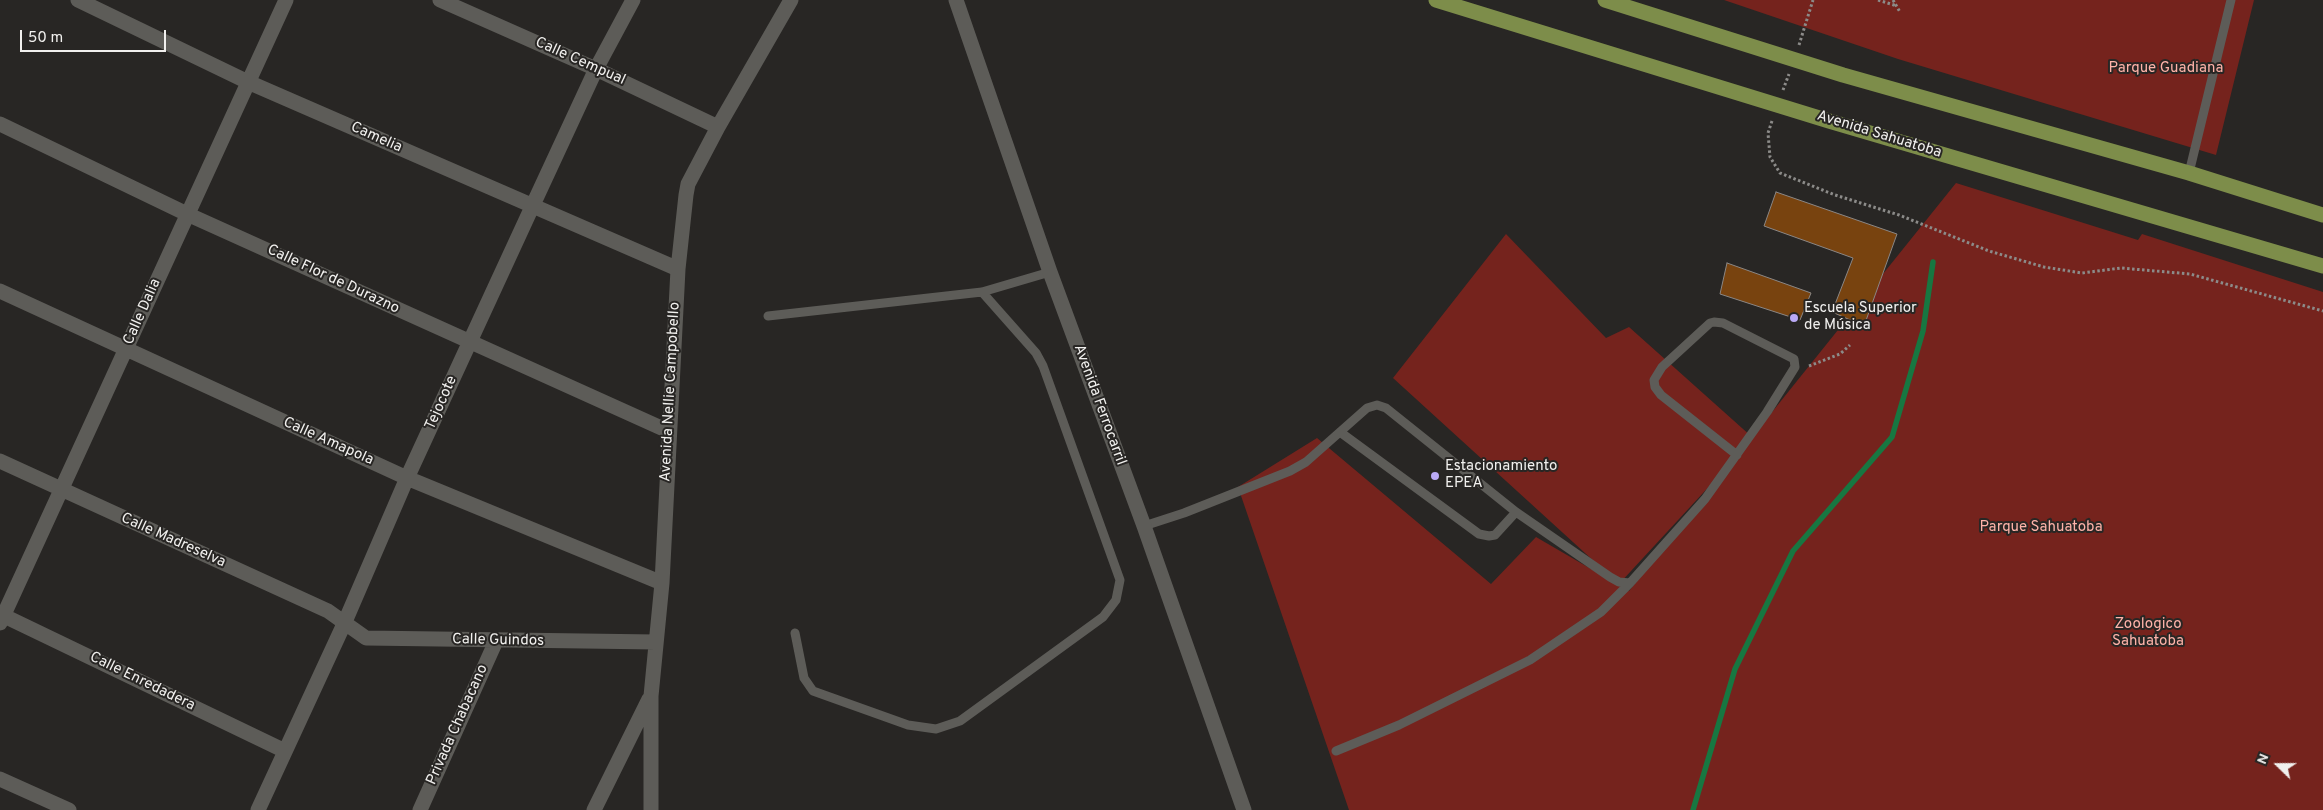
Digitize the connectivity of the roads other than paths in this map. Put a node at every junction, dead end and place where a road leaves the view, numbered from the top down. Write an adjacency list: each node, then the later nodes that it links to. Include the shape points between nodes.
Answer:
1 (78, 0): 11 (street, Camelia)
2 (286, 0): 11 (street, Calle Dalia)
3 (440, 0): 10 (street, Calle Cempual)
4 (633, 0): 10 (street, Tejocote)
5 (791, 0): 13 (street, Avenida Nellie Campobello)
6 (956, 0): 20 (street, Avenida Ferrocarril)
7 (1436, 0): 18 (main road, Avenida Sahuatoba, via 1829,121)
8 (1605, 0): 14 (main road, via 1843,75)
9 (2231, 0): 14 (lane)
10 (596, 69): 13 (street, Calle Cempual); 15 (street, Tejocote)
11 (248, 82): 15 (street, Camelia); 16 (street, Calle Dalia)
12 (0, 124): 16 (street, Calle Flor de Durazno)
13 (718, 127): 19 (street, Avenida Nellie Campobello, via 688,184)
14 (2189, 173): 17 (main road)
15 (532, 207): 19 (street, Camelia); 24 (street, Tejocote)
16 (187, 214): 24 (street, Calle Flor de Durazno); 25 (street, Calle Dalia)
17 (2323, 215)
18 (2323, 266)
19 (678, 269): 26 (street, Avenida Nellie Campobello)
20 (1050, 272): 22 (lane); 33 (street, Avenida Ferrocarril)
21 (0, 291): 25 (street, Calle Amapola)
22 (982, 292): 23 (lane); 38 (lane, via 1036,353 1043,366 1120,580 1116,600 1103,617 960,721 936,728 908,725 813,691 804,678)
23 (768, 316)
24 (469, 343): 26 (street, Calle Flor de Durazno); 30 (street, Tejocote)
25 (126, 350): 30 (street, Calle Amapola); 31 (street, Calle Dalia)
26 (668, 431): 34 (street, Avenida Nellie Campobello)
27 (1340, 432): 32 (lane, via 1479,534 1496,535); 32 (lane, via 1367,408 1377,405 1386,408); 33 (lane, via 1306,462 1290,471)
28 (1737, 455): 28 (lane, via 1796,367 1796,362 1794,358 1723,323 1714,322 1662,367 1654,380 1655,387); 35 (lane, via 1705,499)
29 (0, 461): 31 (street, Calle Madreselva)
30 (407, 478): 34 (street, Calle Amapola); 37 (street, Tejocote)
31 (62, 490): 36 (street, Calle Dalia); 37 (street, Calle Madreselva, via 328,611)
32 (1516, 512): 35 (lane, via 1610,577)
33 (1144, 526): 50 (street, Avenida Ferrocarril)
34 (662, 583): 40 (street, Avenida Nellie Campobello)
35 (1630, 583): 43 (lane, via 1601,612 1530,660 1399,725)
36 (1, 618): 42 (street, Calle Enredadera)
37 (344, 624): 39 (street, Calle Guindos, via 366,638); 42 (street, Tejocote)
38 (795, 633)
39 (496, 641): 40 (street, Calle Guindos); 47 (street, Privada Chabacano)
40 (656, 642): 41 (street, Avenida Nellie Campobello)
41 (651, 696): 48 (street); 49 (street, Avenida Nellie Campobello)
42 (285, 751): 46 (street, Tejocote)
43 (1336, 751)
44 (0, 779): 45 (street)
45 (69, 810)
46 (258, 810)
47 (420, 810)
48 (594, 810)
49 (651, 810)
50 (1244, 810)

